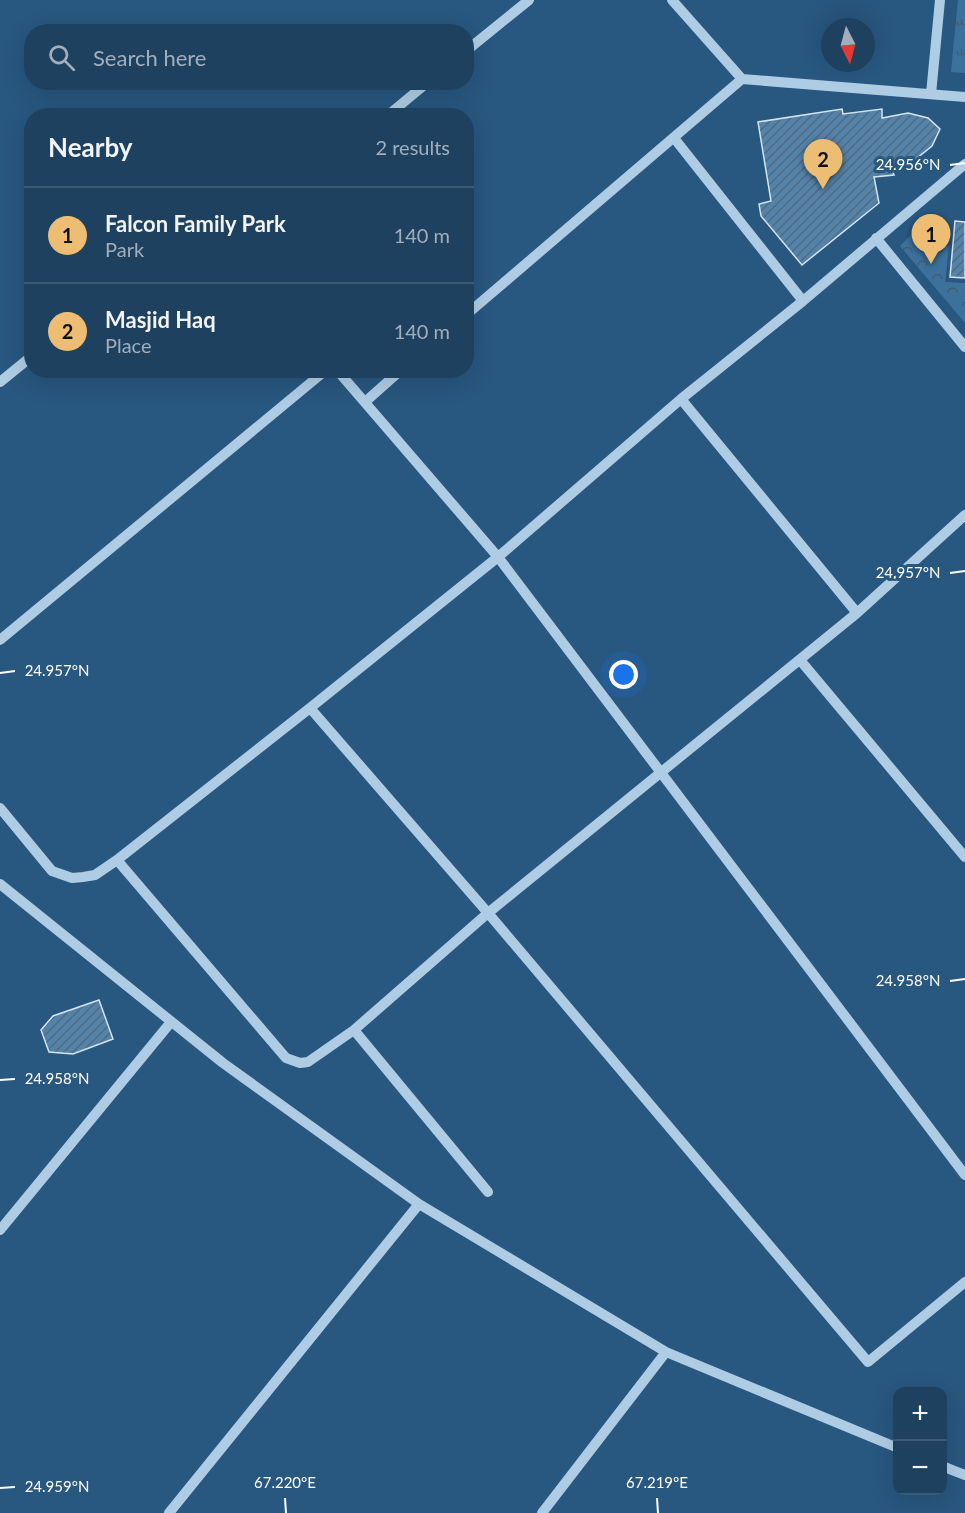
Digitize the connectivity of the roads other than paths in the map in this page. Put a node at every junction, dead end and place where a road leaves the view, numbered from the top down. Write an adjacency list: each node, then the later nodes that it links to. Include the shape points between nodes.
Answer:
1 (529, 0): 4 (street)
2 (672, 0): 5 (street)
3 (940, 0): 7 (street)
4 (474, 45)
5 (742, 79): 7 (street); 10 (street)
6 (418, 90): 9 (street)
7 (931, 94): 8 (street)
8 (965, 97)
9 (397, 108)
10 (674, 138): 13 (street); 14 (street)
11 (965, 164): 12 (street)
12 (876, 238): 13 (street); 15 (street)
13 (803, 301): 21 (street)
14 (474, 308)
15 (965, 347)
16 (24, 362): 20 (street)
17 (316, 378): 26 (street)
18 (344, 378): 22 (street)
19 (393, 378): 22 (street)
20 (0, 382)
21 (681, 399): 24 (street); 25 (street)
22 (365, 402): 24 (street)
23 (963, 522): 25 (street)
24 (498, 556): 28 (street); 29 (street)
25 (857, 613): 27 (street)
26 (0, 640)
27 (800, 660): 29 (street); 31 (street)
28 (310, 708): 32 (street); 34 (street)
29 (662, 773): 34 (street); 37 (street)
30 (0, 808): 32 (street, via 52,871 83,878)
31 (965, 857)
32 (117, 860): 36 (street, via 286,1058 308,1062)
33 (0, 884): 35 (street)
34 (488, 912): 36 (street); 41 (street, via 868,1362)
35 (171, 1022): 39 (street); 40 (street)
36 (354, 1030): 38 (street)
37 (965, 1175)
38 (488, 1192)
39 (419, 1204): 42 (street); 46 (street)
40 (0, 1230)
41 (965, 1282)
42 (666, 1352): 43 (street); 47 (street)
43 (893, 1446)
44 (947, 1468): 45 (street)
45 (965, 1475)
46 (169, 1513)
47 (542, 1513)

